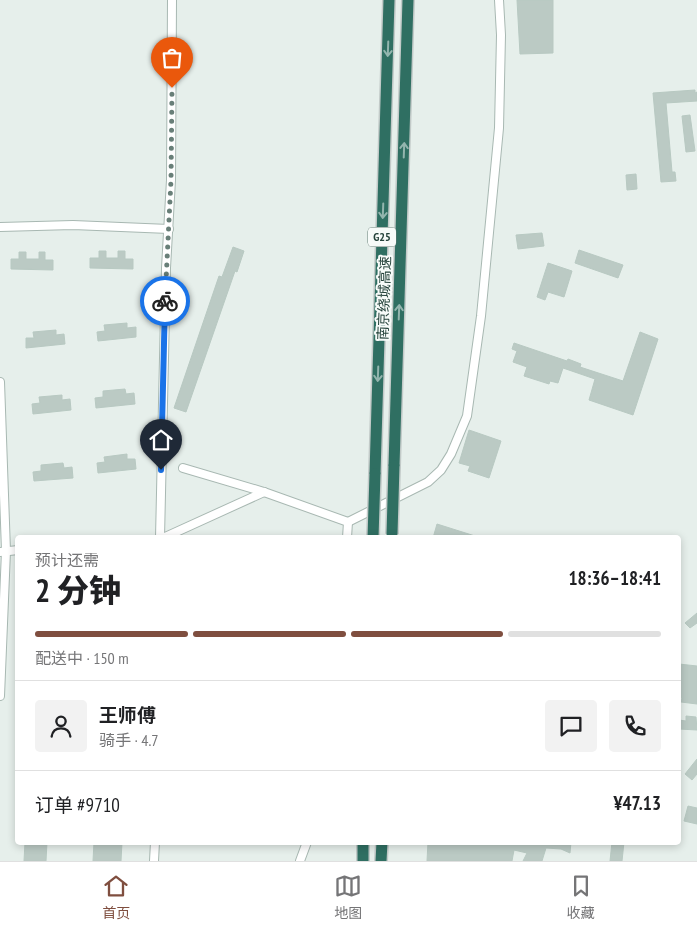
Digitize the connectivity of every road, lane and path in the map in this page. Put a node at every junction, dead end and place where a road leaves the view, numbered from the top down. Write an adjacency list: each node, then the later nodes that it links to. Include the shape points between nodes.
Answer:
1 (172, 0): 6 (street, via 173,127)
2 (389, 0): 14 (highway, 南京绕城高速 / G25, one-way to 14, bridge)
3 (408, 0): 15 (highway, 南京绕城高速 / G25, one-way to 3, bridge)
4 (499, 0): 10 (street, via 499,128 468,416 451,454 428,482)
5 (0, 227): 6 (street, via 73,225)
6 (169, 229): 11 (street, via 164,336)
7 (0, 382): 16 (street)
8 (183, 468): 9 (street)
9 (264, 492): 10 (street); 12 (street)
10 (348, 522): 13 (street)
11 (162, 535)
12 (169, 535)
13 (347, 535)
14 (373, 535)
15 (392, 535)
16 (3, 551): 17 (street)
17 (0, 696)
18 (155, 845): 22 (street)
19 (306, 845): 23 (street)
20 (363, 845): 24 (highway)
21 (382, 845): 25 (highway)
22 (154, 861)
23 (300, 861)
24 (363, 861)
25 (381, 861)

